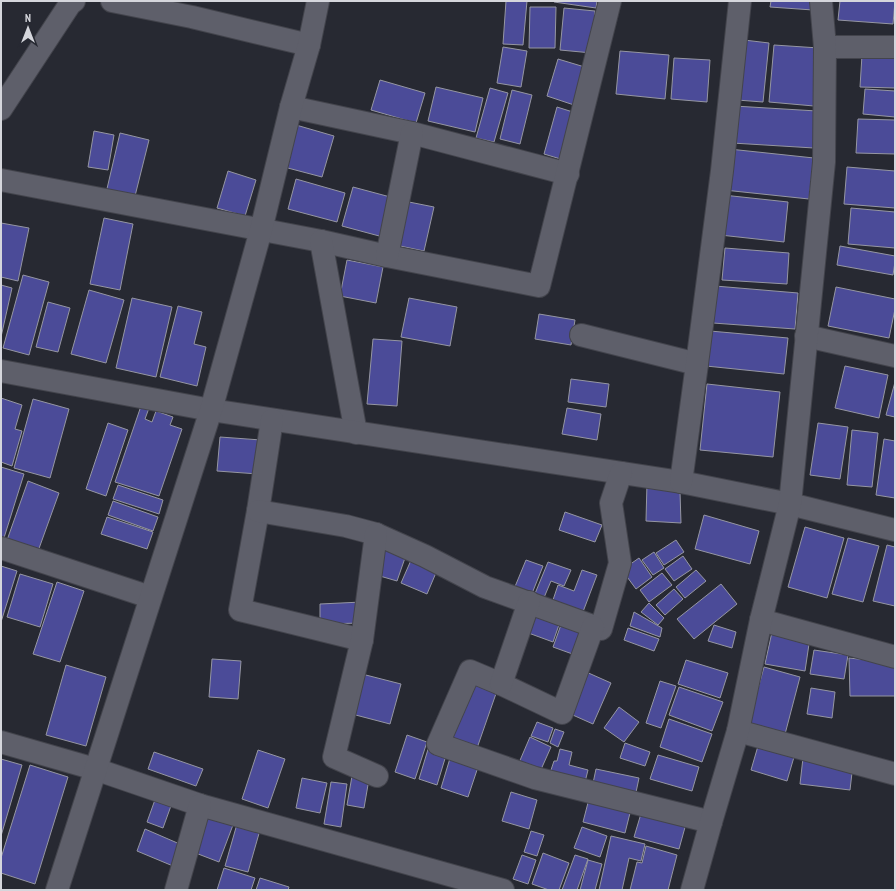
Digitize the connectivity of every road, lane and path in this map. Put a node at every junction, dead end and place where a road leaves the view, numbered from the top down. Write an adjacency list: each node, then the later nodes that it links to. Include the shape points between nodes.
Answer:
1 (74, 1): 12 (street)
2 (112, 1): 7 (street)
3 (318, 1): 8 (street)
4 (610, 1): 14 (street)
5 (740, 1): 22 (street)
6 (821, 1): 9 (street)
7 (193, 9): 8 (street)
8 (309, 44): 11 (street)
9 (825, 47): 10 (street); 20 (street, via 824,162)
10 (895, 47)
11 (291, 106): 13 (street); 16 (street)
12 (1, 109)
13 (412, 133): 14 (street); 18 (street)
14 (568, 174): 18 (street, via 539,286)
15 (1, 180): 16 (street)
16 (261, 230): 17 (street); 24 (street)
17 (321, 241): 18 (street); 26 (street)
18 (387, 256)
19 (581, 336): 22 (street)
20 (806, 336): 21 (street); 29 (street)
21 (895, 356)
22 (697, 364): 28 (street)
23 (1, 371): 24 (street)
24 (211, 410): 25 (street); 34 (street)
25 (272, 420): 26 (street); 30 (street)
26 (356, 433): 27 (street)
27 (622, 473): 28 (street); 37 (street, via 611,503 620,563 601,629)
28 (681, 482): 29 (street)
29 (790, 504): 31 (street); 36 (street)
30 (258, 511): 32 (street, via 346,526); 38 (street, via 240,610)
31 (895, 530)
32 (376, 534): 35 (street, via 485,587); 38 (street)
33 (1, 548): 34 (street)
34 (150, 597): 43 (street)
35 (528, 602): 37 (street); 40 (street)
36 (761, 620): 39 (street); 41 (street)
37 (594, 627): 40 (street, via 562,713)
38 (362, 640): 45 (street, via 334,757)
39 (895, 657)
40 (501, 684): 47 (street, via 470,670 438,744 535,778)
41 (738, 730): 44 (street); 47 (street)
42 (1, 742): 43 (street)
43 (95, 769): 46 (street); 48 (street)
44 (895, 774)
45 (377, 776)
46 (200, 805): 49 (street); 50 (street)
47 (711, 822): 51 (street)
48 (57, 890)
49 (176, 890)
50 (503, 890)
51 (692, 890)

